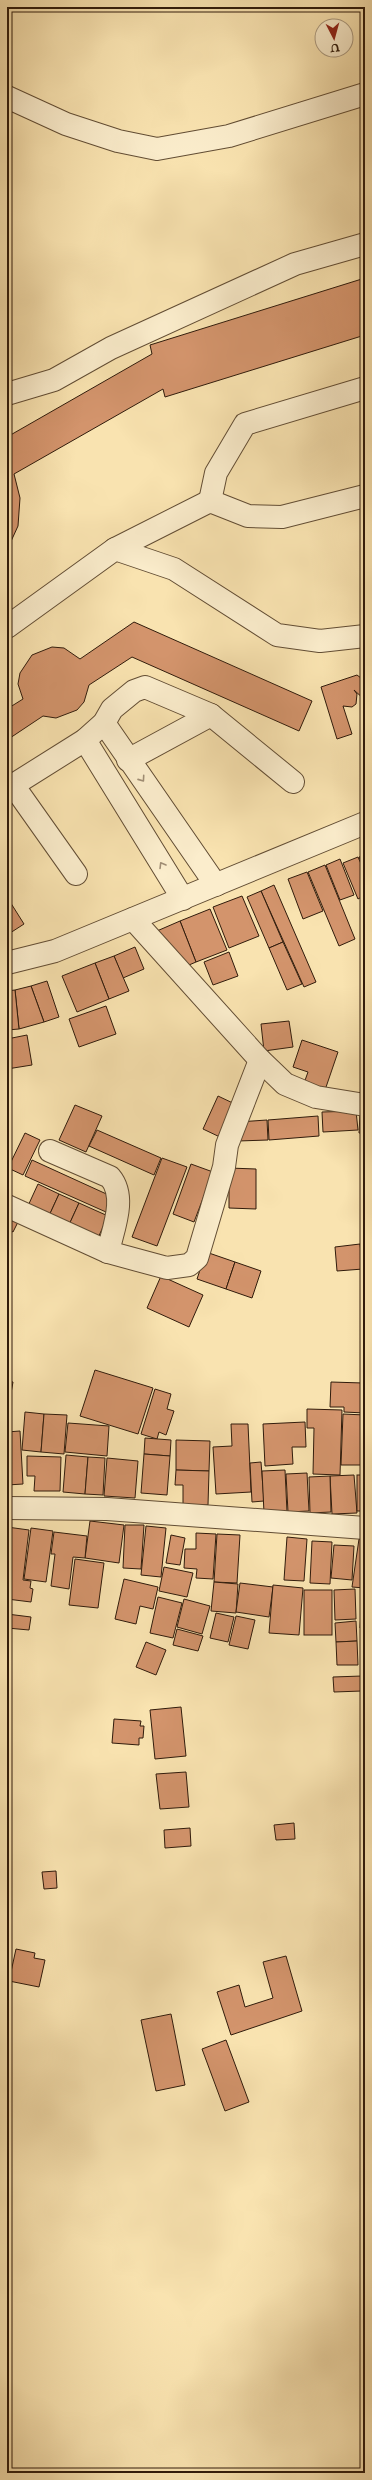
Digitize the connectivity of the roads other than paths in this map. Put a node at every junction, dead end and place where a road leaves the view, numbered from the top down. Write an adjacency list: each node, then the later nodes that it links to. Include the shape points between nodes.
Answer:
1 (365, 94): 2 (street, via 229,136 157,150 118,141 66,124)
2 (7, 97)
3 (365, 244): 5 (street, via 295,264 111,348 54,380)
4 (365, 388): 7 (street, via 246,424 216,473)
5 (7, 394)
6 (365, 496): 7 (street, via 282,517 248,516)
7 (210, 501): 8 (street)
8 (116, 549): 9 (street); 10 (street, via 174,569 277,636 320,641)
9 (7, 627)
10 (365, 636)
11 (210, 715): 12 (street, via 145,687 134,691 112,709); 14 (street); 16 (street)
12 (104, 723): 13 (street); 14 (street)
13 (85, 740): 15 (street); 17 (street)
14 (125, 756): 15 (street); 20 (street, one-way to 20)
15 (101, 764): 21 (street, one-way to 15)
16 (292, 782)
17 (10, 787): 19 (street)
18 (365, 823): 20 (street)
19 (76, 874)
20 (216, 885): 21 (street)
21 (183, 899): 22 (street)
22 (133, 919): 23 (street, via 55,951); 24 (street)
23 (7, 963)
24 (260, 1060): 25 (street, via 284,1084 298,1092); 28 (street, via 227,1145 224,1167 197,1258 189,1265 167,1268)
25 (365, 1104)
26 (50, 1151): 28 (street, via 110,1177 117,1184 118,1204)
27 (7, 1206): 28 (street)
28 (108, 1252)
29 (7, 1508): 30 (street, via 107,1510)
30 (365, 1528)

